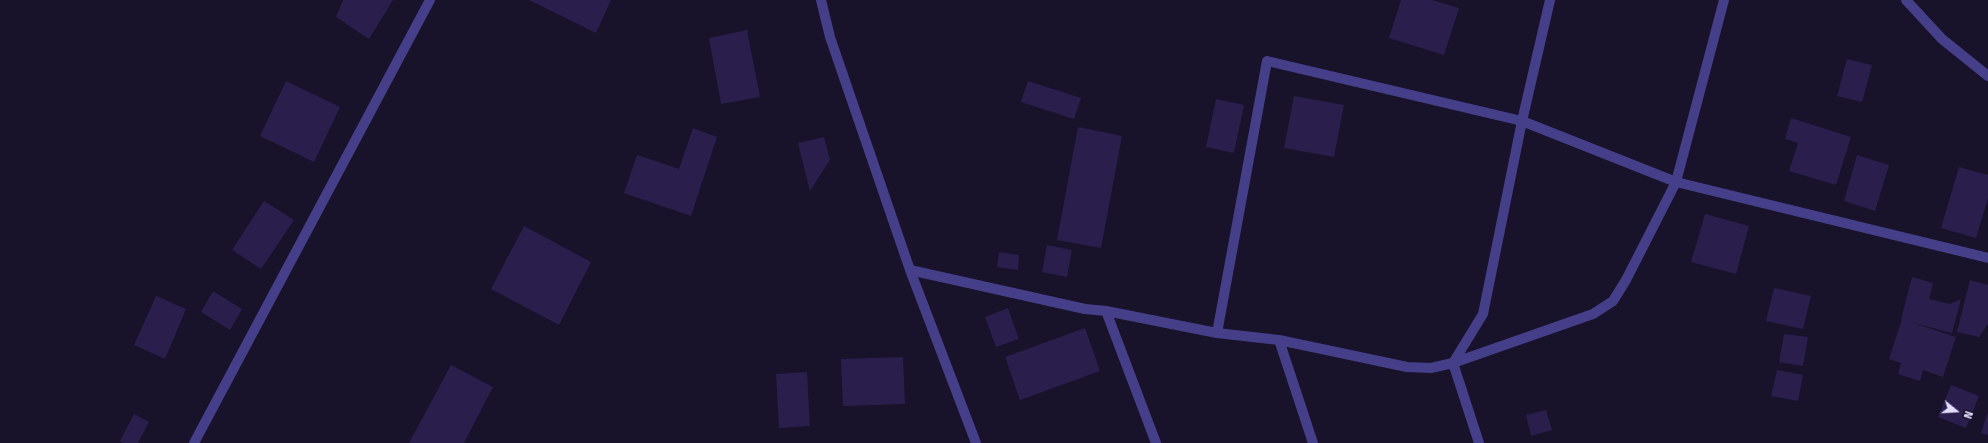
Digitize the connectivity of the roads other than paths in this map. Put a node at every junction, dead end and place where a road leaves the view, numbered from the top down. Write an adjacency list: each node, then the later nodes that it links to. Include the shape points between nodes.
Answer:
1 (430, 0): 15 (street)
2 (821, 0): 10 (street, via 830,38)
3 (1550, 0): 7 (street)
4 (1724, 0): 8 (street)
5 (1906, 0): 6 (street, via 1942,39)
6 (1988, 76)
7 (1522, 121): 8 (street); 12 (street, via 1267,60); 14 (street, via 1483,314)
8 (1676, 182): 9 (street); 14 (street, via 1613,301 1593,314)
9 (1988, 258)
10 (910, 270): 11 (street, via 1085,309); 16 (street)
11 (1106, 311): 12 (street); 17 (street)
12 (1217, 333): 13 (street)
13 (1279, 340): 14 (street, via 1407,367 1431,368); 18 (street)
14 (1453, 362): 19 (street)
15 (194, 443)
16 (976, 443)
17 (1156, 443)
18 (1313, 443)
19 (1479, 443)

